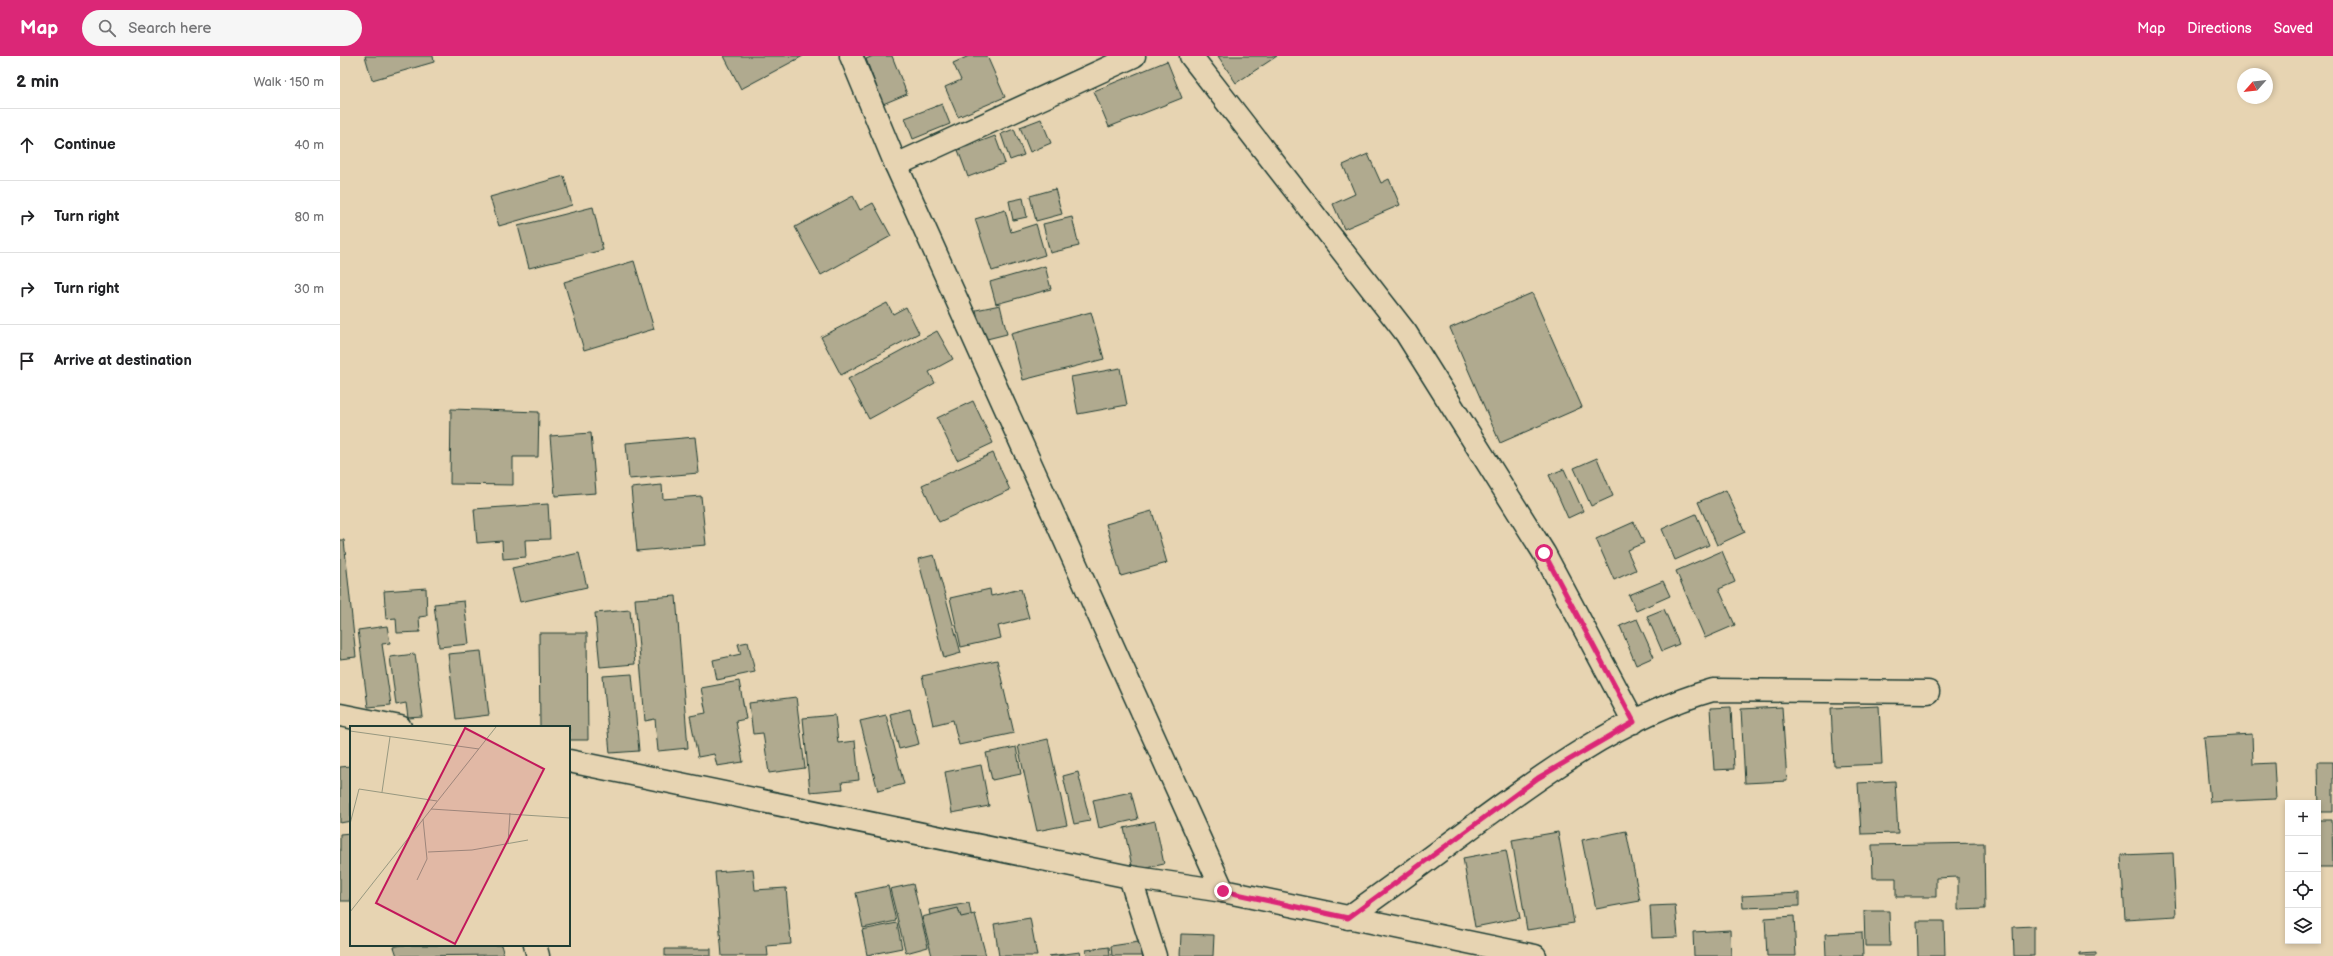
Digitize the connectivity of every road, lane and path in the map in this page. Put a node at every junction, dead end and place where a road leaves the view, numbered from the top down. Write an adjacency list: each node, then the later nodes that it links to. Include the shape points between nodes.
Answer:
1 (851, 56): 4 (street)
2 (1134, 56): 4 (street)
3 (1192, 56): 7 (street, via 1406,333 1544,553)
4 (896, 165): 11 (street)
5 (1928, 692): 7 (street, via 1713,690 1692,696)
6 (340, 715): 8 (street)
7 (1634, 722): 12 (street, via 1538,778)
8 (395, 726)
9 (570, 762): 10 (street)
10 (1130, 877): 11 (street); 15 (street)
11 (1223, 891): 12 (street)
12 (1348, 918): 16 (street)
13 (534, 946): 14 (street)
14 (538, 956)
15 (1155, 956)
16 (1535, 956)

